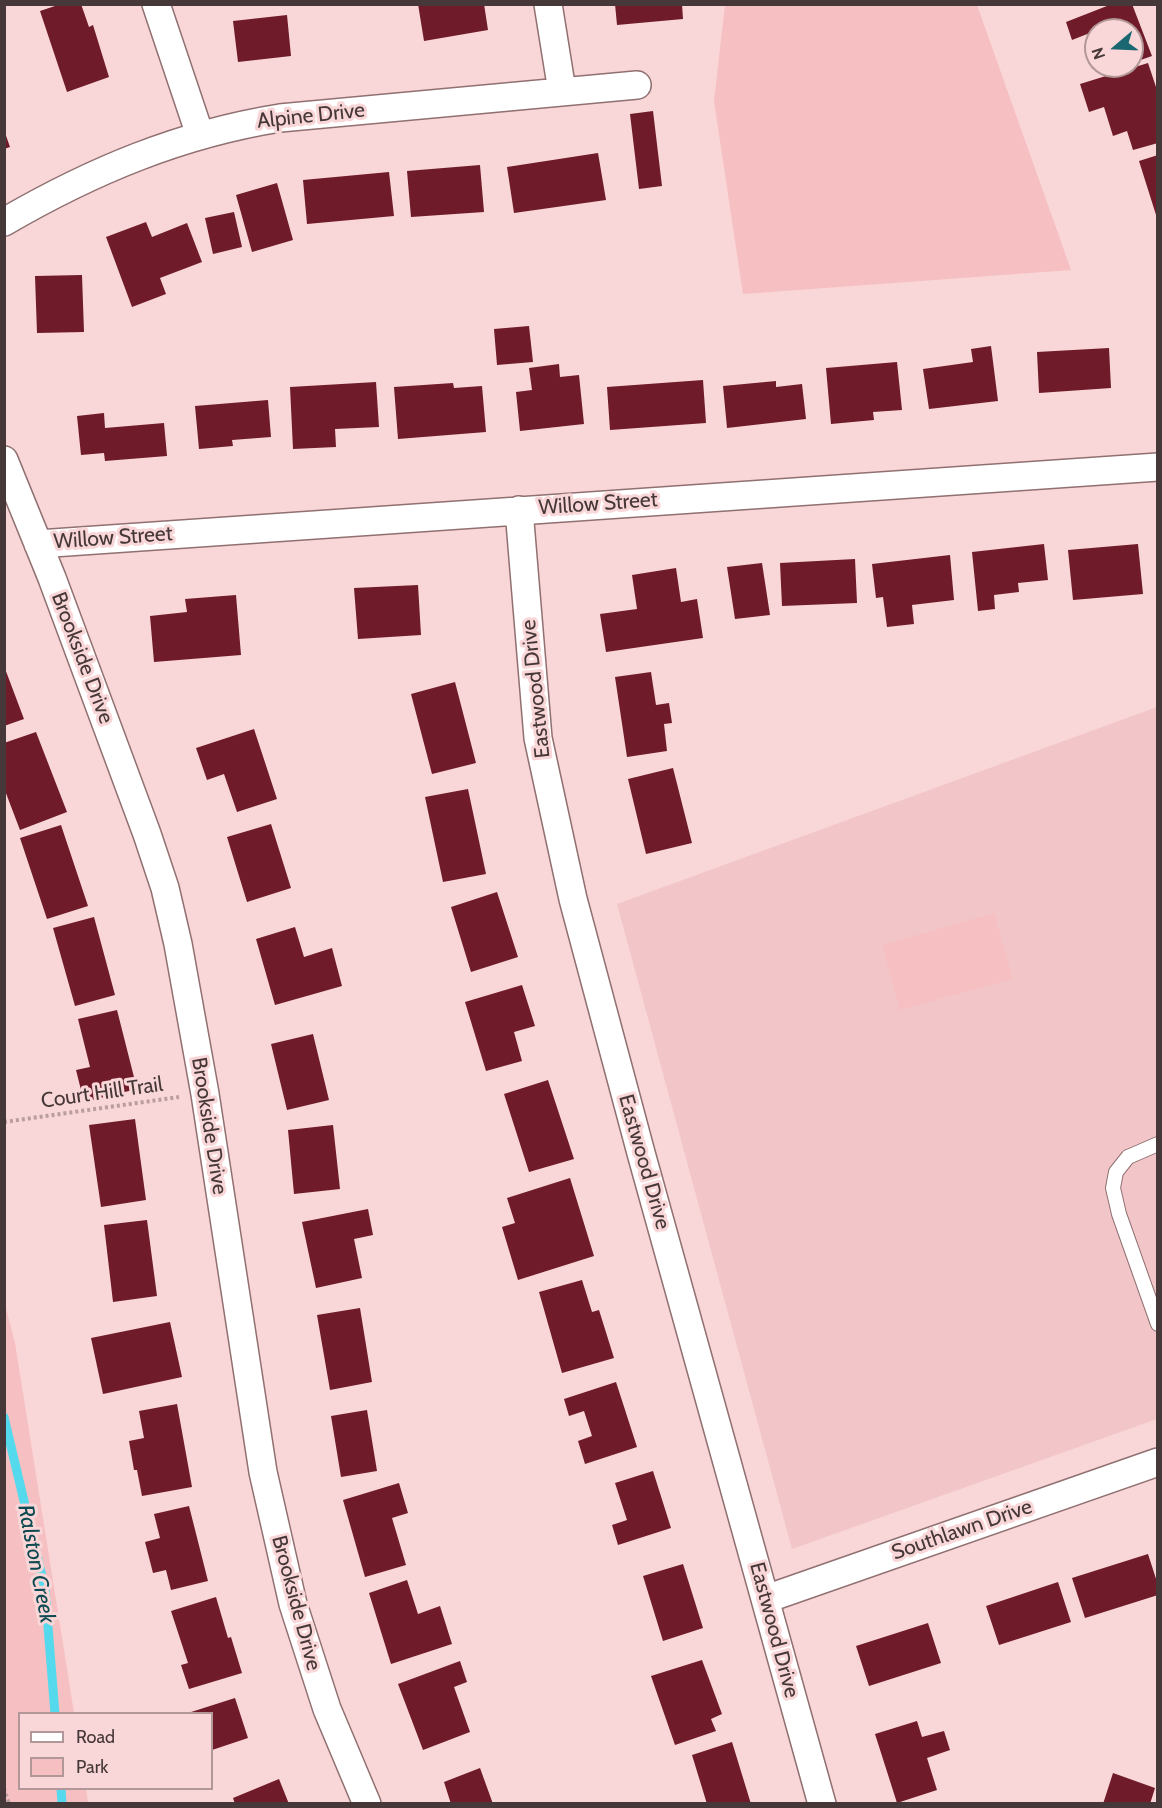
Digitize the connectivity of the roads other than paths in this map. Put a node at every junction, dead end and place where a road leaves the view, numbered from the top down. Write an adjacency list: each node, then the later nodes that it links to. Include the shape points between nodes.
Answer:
1 (156, 4): 5 (street)
2 (548, 4): 4 (street)
3 (637, 85): 4 (street, Alpine Drive)
4 (562, 92): 5 (street, Alpine Drive, via 280,118)
5 (200, 135): 6 (street, Alpine Drive, via 111,167)
6 (4, 222)
7 (4, 460): 10 (street, Brookside Drive)
8 (1158, 467): 9 (street, Willow Street)
9 (519, 510): 10 (street, Willow Street); 14 (street, Eastwood Drive, via 538,738 573,899)
10 (38, 544): 15 (street, Brookside Drive, via 165,888 205,1094 263,1472 293,1604 327,1709)
11 (1158, 1144): 12 (lane, via 1128,1157 1116,1172 1113,1188)
12 (1158, 1324)
13 (1158, 1462): 14 (street, Southlawn Drive)
14 (766, 1599): 16 (street, Eastwood Drive)
15 (367, 1803)
16 (822, 1803)

